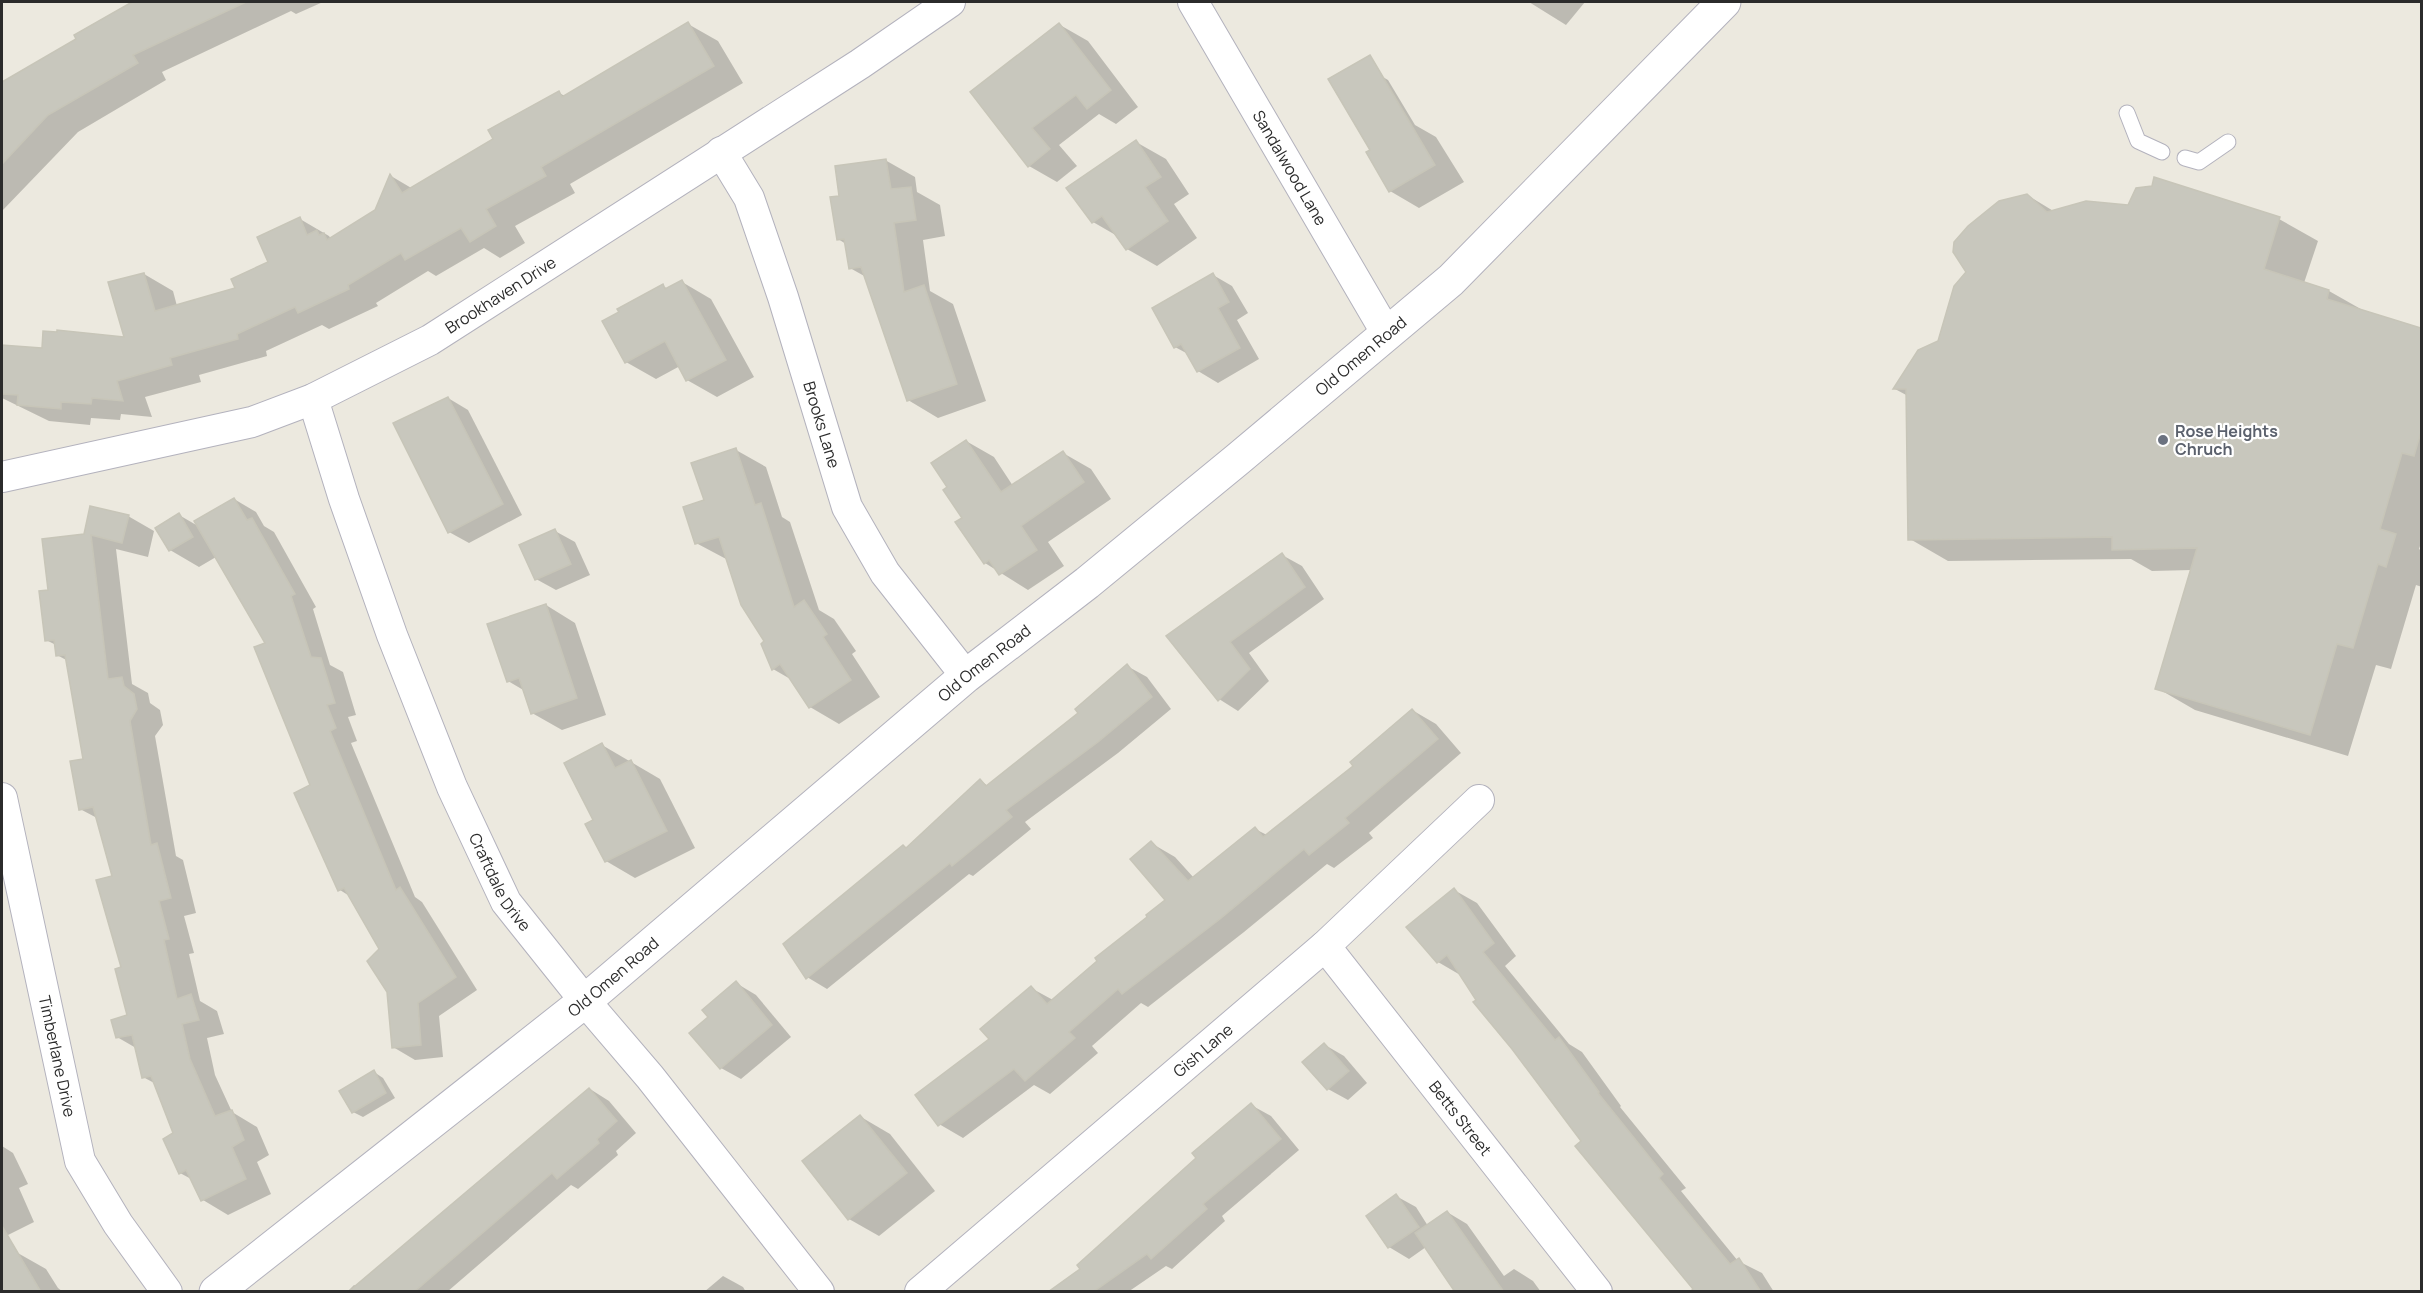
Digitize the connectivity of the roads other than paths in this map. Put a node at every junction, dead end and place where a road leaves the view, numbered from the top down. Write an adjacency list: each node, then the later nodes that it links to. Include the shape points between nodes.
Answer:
1 (950, 2): 6 (street, Brookhaven Drive)
2 (1193, 2): 9 (street, Sandalwood Lane)
3 (1724, 2): 9 (street, Old Omen Road, via 1451,280)
4 (2127, 113): 7 (lane, via 2138,141)
5 (2228, 142): 8 (lane, via 2199,162)
6 (721, 152): 10 (street, Brookhaven Drive, via 430,340); 12 (street, Brooks Lane, via 749,198 848,507 885,573)
7 (2162, 152)
8 (2185, 158)
9 (1387, 334): 12 (street, Old Omen Road, via 1096,576)
10 (313, 399): 11 (street, Brookhaven Drive, via 252,423); 16 (street, Craftdale Drive, via 388,625 452,787 506,902)
11 (2, 477)
12 (966, 676): 16 (street, Old Omen Road)
13 (2, 798): 17 (street, Timberlane Drive, via 80,1161 118,1224)
14 (1479, 800): 15 (street, Gish Lane)
15 (1325, 946): 20 (street, Gish Lane); 21 (street, Betts Street)
16 (585, 1001): 18 (street, Old Omen Road); 19 (street, Craftdale Drive, via 650,1077)
17 (167, 1292)
18 (216, 1292)
19 (819, 1292)
20 (920, 1292)
21 (1597, 1292)

